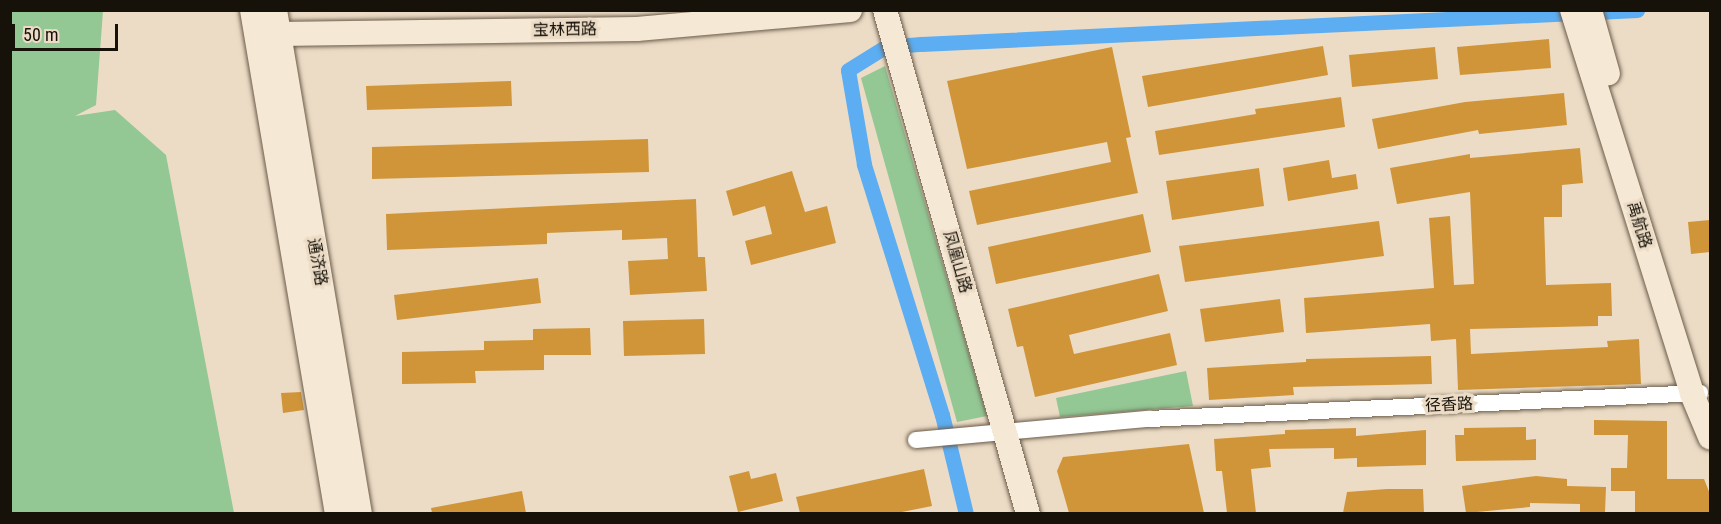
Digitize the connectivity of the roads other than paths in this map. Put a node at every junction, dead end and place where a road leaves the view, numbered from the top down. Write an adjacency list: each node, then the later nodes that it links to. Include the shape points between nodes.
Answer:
1 (252, 10): 11 (main road, 通济路)
2 (850, 10): 4 (main road, 宝林西路)
3 (885, 10): 8 (main road, 凤凰山路)
4 (732, 16): 6 (main road, 宝林西路, via 637,29)
5 (1584, 20): 7 (main road, 禹航路)
6 (277, 22): 12 (main road, 通济路)
7 (1702, 400): 8 (street, 径香路, via 1195,416); 9 (main road, 禹航路)
8 (1005, 429): 10 (street, 径香路); 13 (main road, 凤凰山路)
9 (1710, 437)
10 (923, 439)
11 (337, 513)
12 (360, 513)
13 (1028, 513)

